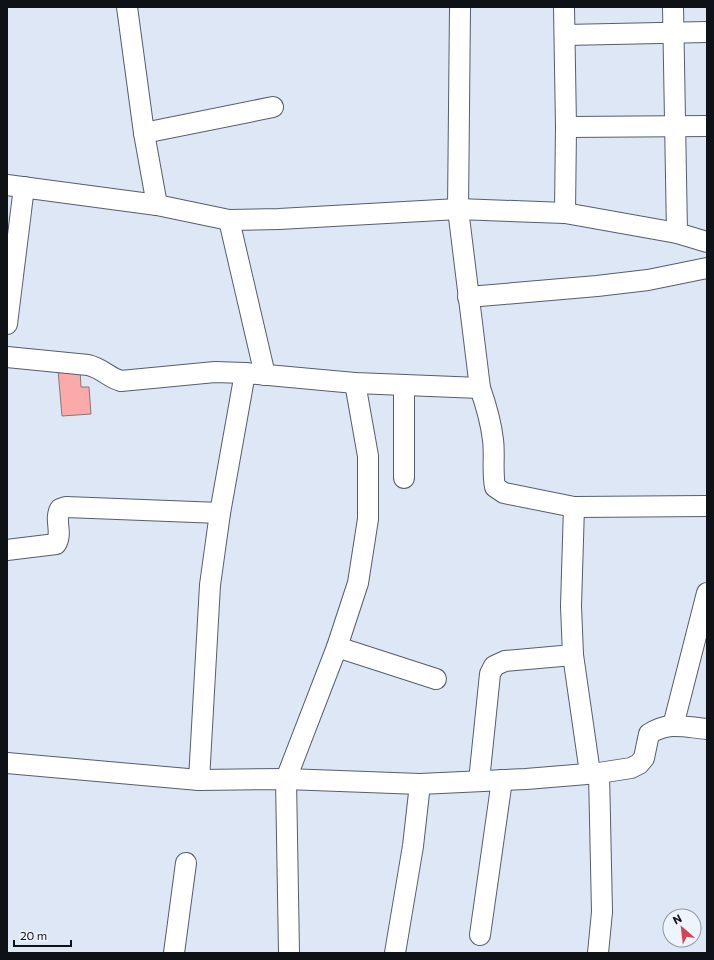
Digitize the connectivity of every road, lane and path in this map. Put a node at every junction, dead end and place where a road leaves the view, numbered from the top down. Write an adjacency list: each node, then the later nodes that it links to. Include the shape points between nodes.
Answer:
1 (127, 7): 12 (street)
2 (460, 7): 15 (street)
3 (564, 7): 7 (street)
4 (673, 7): 6 (street)
5 (707, 32): 6 (street)
6 (674, 33): 7 (street); 11 (street)
7 (566, 36): 10 (street)
8 (273, 107): 12 (street)
9 (707, 126): 11 (street)
10 (566, 127): 11 (street); 16 (street)
11 (676, 127): 18 (street)
12 (144, 134): 14 (street)
13 (16, 186): 14 (street); 22 (street)
14 (157, 205): 17 (street)
15 (458, 209): 16 (street); 17 (street); 21 (street)
16 (565, 213): 18 (street)
17 (229, 220): 25 (street)
18 (677, 233): 19 (street)
19 (707, 242)
20 (707, 268): 21 (street, via 648,280)
21 (468, 297): 28 (street)
22 (7, 324)
23 (7, 358): 24 (street, via 88,365 99,368 113,379 121,381 215,372)
24 (245, 372): 25 (street); 32 (street)
25 (265, 375): 26 (street)
26 (355, 383): 27 (street); 35 (street, via 368,456 368,519 358,583)
27 (404, 385): 28 (street); 29 (street)
28 (480, 388): 31 (street, via 488,412 493,441 494,487 504,493)
29 (404, 478)
30 (707, 506): 31 (street)
31 (574, 507): 36 (street)
32 (220, 513): 33 (street, via 66,507 58,513 60,538 56,544); 43 (street, via 210,585)
33 (7, 550)
34 (707, 593): 38 (street)
35 (337, 647): 37 (street); 42 (street)
36 (573, 655): 41 (street); 45 (street, via 505,661 494,666 490,674)
37 (436, 678)
38 (673, 726): 39 (street); 41 (street, via 660,727 649,734 644,758 639,764 631,768)
39 (707, 729)
40 (7, 763): 43 (street)
41 (594, 773): 44 (street); 52 (street, via 602,912)
42 (286, 779): 43 (street); 46 (street); 50 (street)
43 (199, 780)
44 (502, 780): 45 (street); 48 (street)
45 (479, 781): 46 (street)
46 (420, 784): 51 (street, via 414,846)
47 (186, 863): 49 (street)
48 (480, 935)
49 (174, 953)
50 (289, 953)
51 (395, 953)
52 (598, 953)

